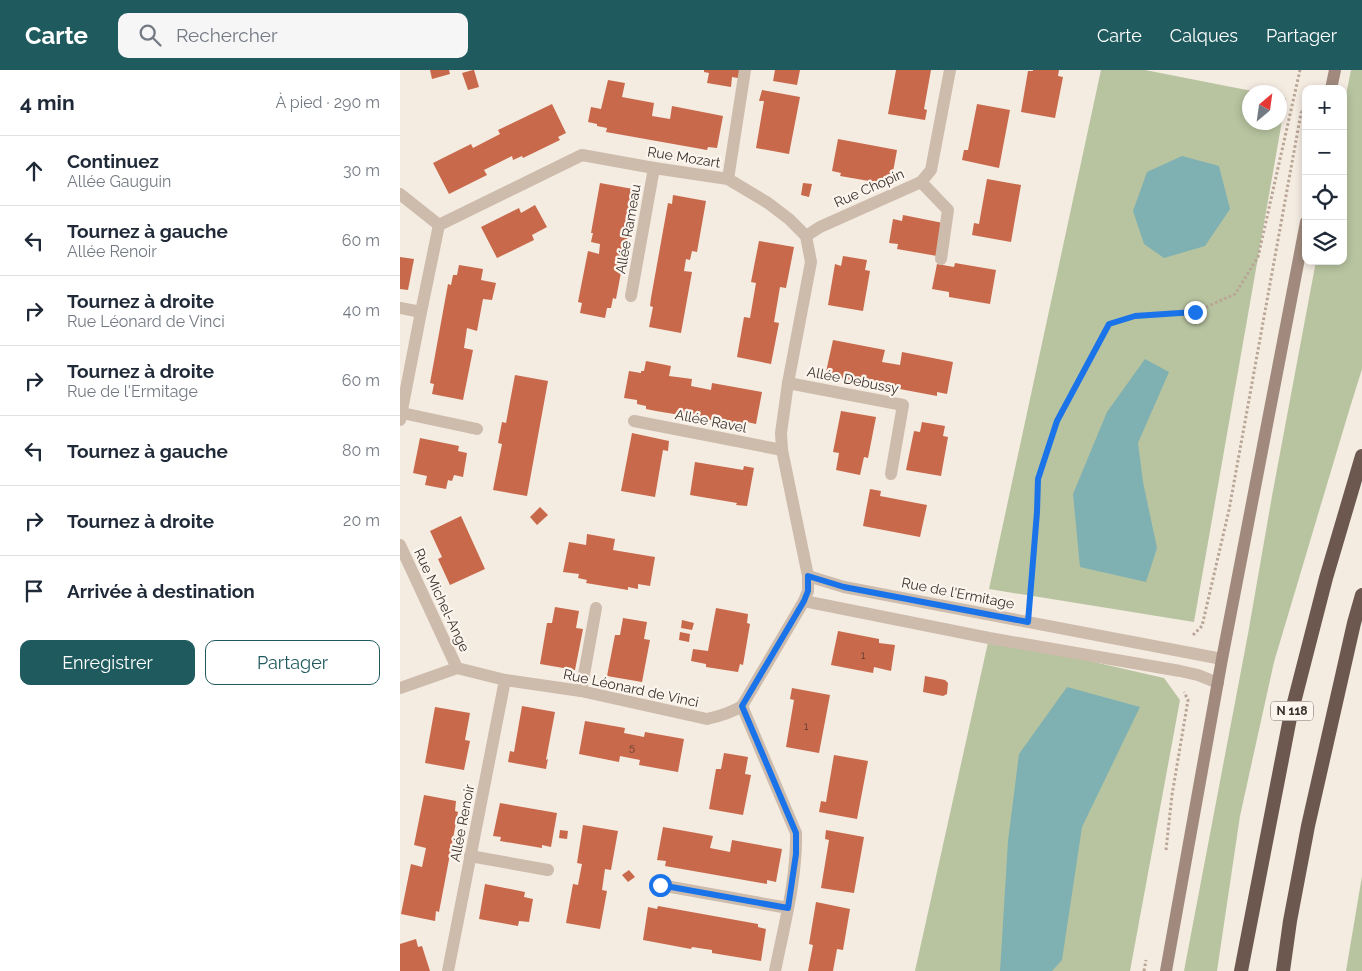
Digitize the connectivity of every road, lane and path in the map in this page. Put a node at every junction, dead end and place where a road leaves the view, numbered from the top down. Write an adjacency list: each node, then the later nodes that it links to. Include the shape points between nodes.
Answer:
1 (745, 70): 8 (street)
2 (950, 70): 9 (street, Rue Chopin, via 931,170)
3 (1300, 70): 30 (path, via 1258,257 1235,294 1195,312 1135,316 1109,324 1057,421 1038,479)
4 (1335, 70): 5 (main road)
5 (1332, 85)
6 (1302, 111): 31 (path, via 1229,510 1202,626 1186,641)
7 (654, 168): 8 (street, Rue Mozart); 11 (street, Rue Mozart, via 582,155); 15 (street, Allée Rameau)
8 (728, 179): 12 (street, Rue Mozart, via 768,203)
9 (921, 182): 12 (street, Rue Chopin); 14 (street, via 948,210)
10 (400, 194): 11 (street)
11 (439, 226): 17 (street)
12 (806, 236): 18 (street, via 811,262)
13 (1302, 243): 32 (main road)
14 (941, 259)
15 (631, 296)
16 (400, 308): 17 (street)
17 (420, 312): 19 (street)
18 (788, 382): 22 (street); 24 (street, Allée Debussy, via 903,405)
19 (401, 417): 21 (street)
20 (634, 421): 22 (street, Allée Ravel)
21 (477, 429)
22 (782, 450): 26 (street)
23 (1362, 456): 50 (highway, N 118, via 1290,718)
24 (891, 474)
25 (400, 544): 33 (street, Rue Michel-Ange)
26 (808, 576): 28 (street); 30 (street, Rue de l'Ermitage, via 844,587)
27 (1362, 595): 51 (highway, N 118, via 1308,826)
28 (804, 601): 34 (street, via 988,638); 39 (street)
29 (596, 608): 38 (street)
30 (1028, 622): 31 (street, Rue de l'Ermitage)
31 (1185, 651): 32 (street, Rue de l'Ermitage)
32 (1222, 659): 36 (main road)
33 (458, 668): 35 (street, Rue Léonard de Vinci); 37 (street)
34 (1180, 671): 36 (street); 40 (path, via 1179,682 1188,700)
35 (505, 680): 38 (street, Rue Léonard de Vinci); 41 (street, Allée Renoir)
36 (1218, 683): 49 (main road)
37 (400, 688)
38 (580, 690): 39 (street, Rue Léonard de Vinci, via 707,719)
39 (742, 706): 44 (street, via 796,833)
40 (1166, 855)
41 (470, 856): 42 (street); 46 (street, Allée Renoir)
42 (548, 870)
43 (660, 885): 44 (street)
44 (788, 908): 47 (street)
45 (1148, 952): 48 (path)
46 (448, 971)
47 (775, 971)
48 (1144, 971)
49 (1166, 971)
50 (1242, 971)
51 (1282, 971)

